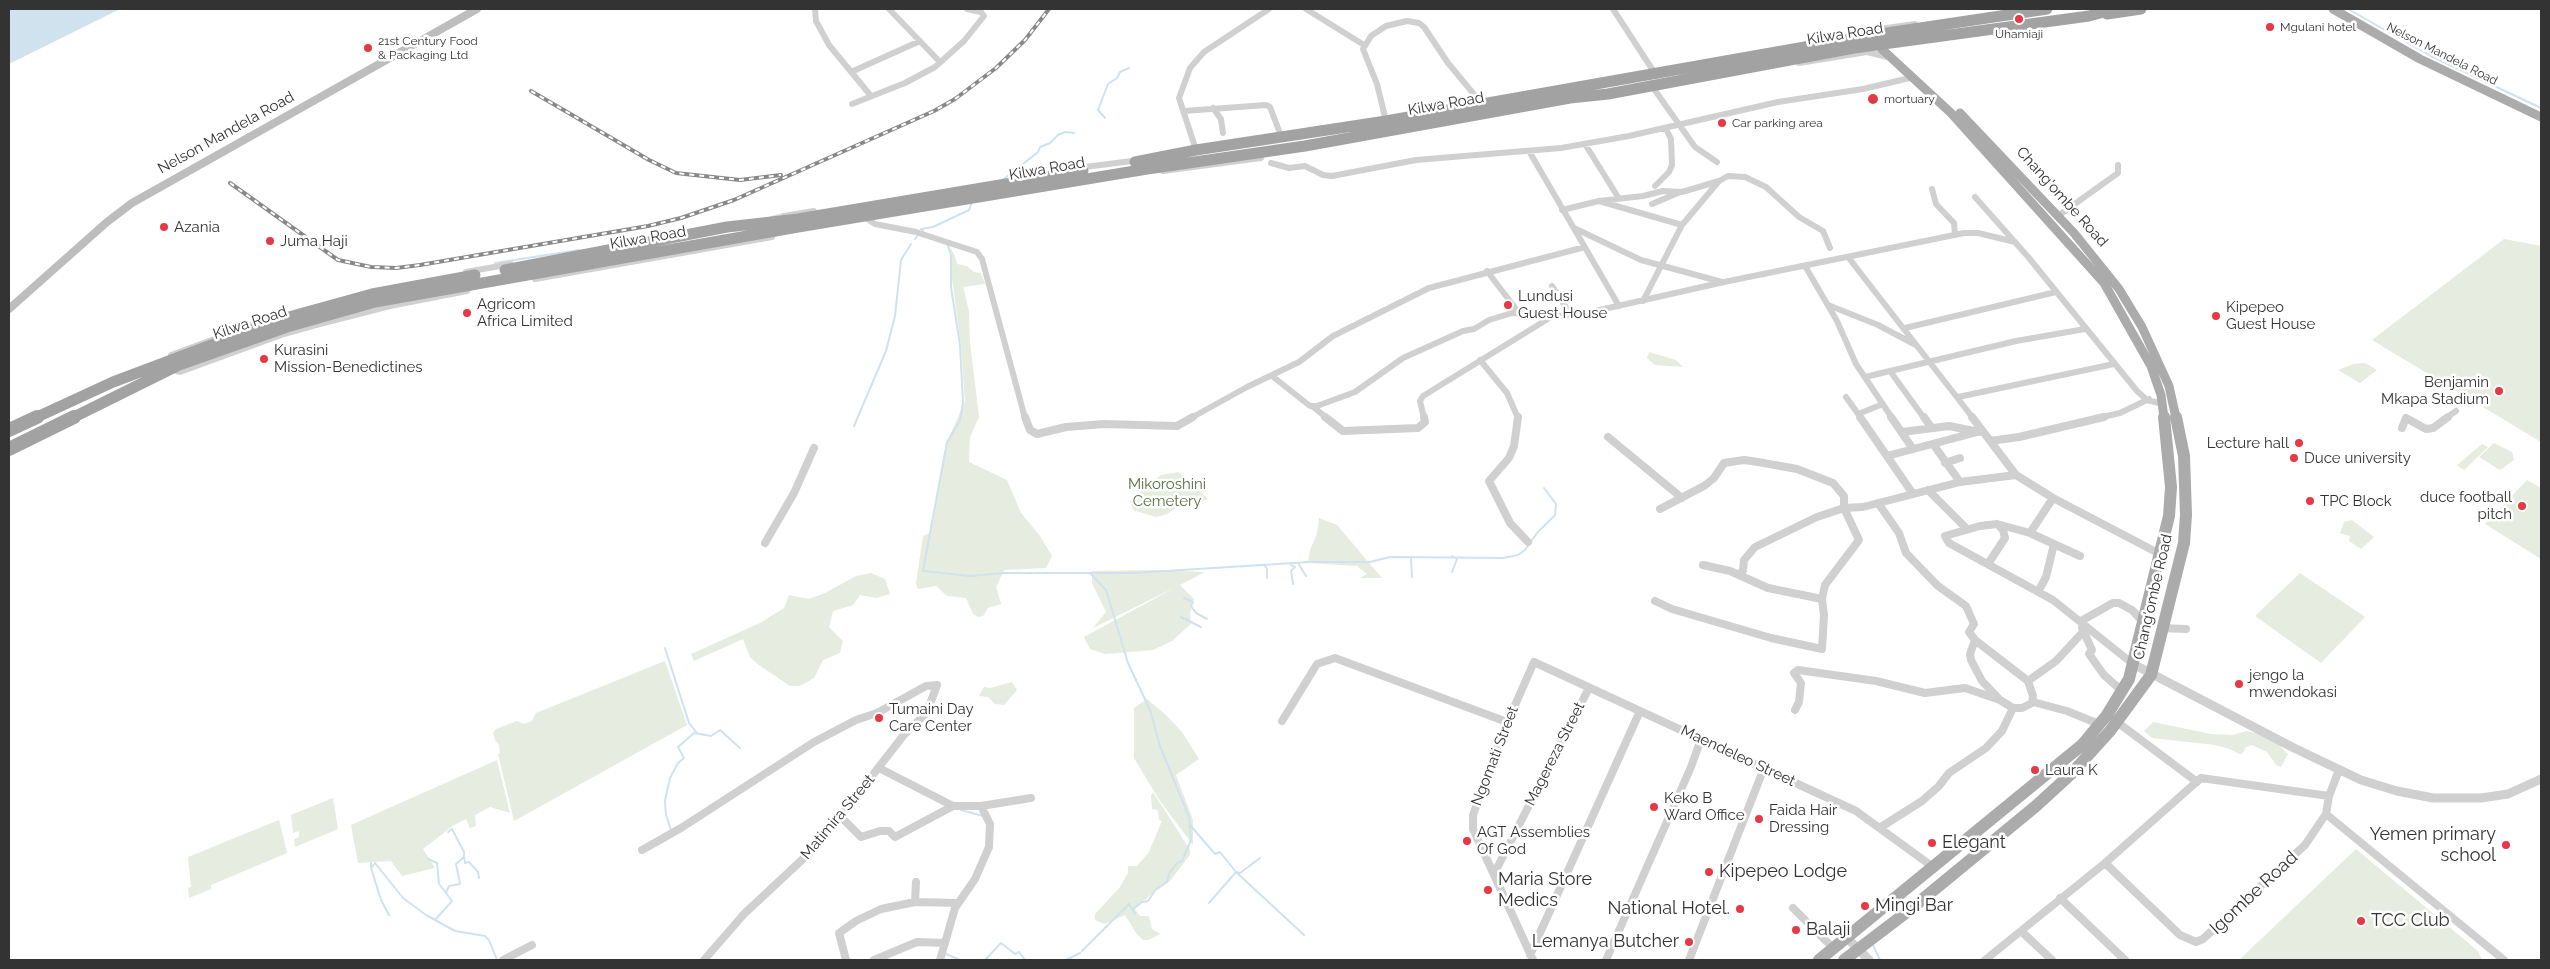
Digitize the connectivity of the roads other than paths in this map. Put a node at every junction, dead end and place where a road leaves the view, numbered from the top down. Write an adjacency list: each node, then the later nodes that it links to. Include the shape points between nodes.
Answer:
1 (477, 9): 72 (main road, Nelson Mandela Road, via 132,203)
2 (815, 9): 23 (street, via 816,21 824,36)
3 (889, 9): 17 (street)
4 (966, 9): 20 (street, via 981,12 984,16 964,41)
5 (1269, 9): 30 (street, via 1204,52 1190,68 1179,98)
6 (1306, 9): 19 (street)
7 (1613, 9): 22 (street)
8 (1995, 9): 14 (street)
9 (2047, 9): 14 (highway, Kilwa Road)
10 (2115, 9): 15 (highway, Kilwa Road)
11 (2141, 9): 15 (highway)
12 (2333, 9): 32 (main road, Nelson Mandela Road, via 2420,59)
13 (2343, 9): 31 (main road, Nelson Mandela Road, via 2409,48)
14 (2002, 16): 16 (highway, Kilwa Road)
15 (2089, 16): 18 (highway, Kilwa Road)
16 (1961, 22): 18 (highway, Kilwa Road); 22 (street, via 1951,18 1894,26)
17 (920, 41): 20 (street); 23 (street)
18 (1880, 44): 21 (main road, Chang'ombe Road); 22 (highway, Kilwa Road); 25 (highway, Kilwa Road); 54 (main road, Chang'ombe Road, via 1957,109)
19 (1364, 45): 27 (street, via 1386,26 1407,21 1418,23); 33 (street)
20 (940, 62): 26 (street, via 927,72)
21 (1899, 64): 24 (main road, Chang'ombe Road); 25 (street, via 1878,53 1868,52)
22 (1653, 71): 27 (highway, Kilwa Road)
23 (851, 72): 26 (street)
24 (1914, 77): 34 (street, via 1778,102); 91 (main road, Chang'ombe Road, via 1951,113 2096,273 2123,313 2151,366)
25 (1653, 86): 34 (street); 55 (highway, Kilwa Road)
26 (871, 96): 28 (street)
27 (1482, 102): 33 (highway, Kilwa Road)
28 (852, 104)
29 (1213, 108): 30 (street); 36 (street, via 1221,119); 37 (street, via 1268,105)
30 (1184, 111): 39 (street)
31 (2541, 112)
32 (2541, 117)
33 (1385, 119): 37 (highway, Kilwa Road)
34 (1680, 126): 35 (street); 41 (street, via 1695,147)
35 (1666, 129): 38 (street); 45 (street, via 1672,143 1672,165)
36 (1223, 133)
37 (1280, 134): 39 (highway, Kilwa Road)
38 (1586, 144): 40 (street); 49 (street)
39 (1196, 149): 46 (highway, Kilwa Road, via 1145,161)
40 (1529, 151): 42 (street, via 1416,160 1332,176 1305,166 1289,168); 53 (street)
41 (1717, 162)
42 (1271, 163)
43 (2118, 164): 54 (street, via 2118,173)
44 (1719, 181): 48 (street); 56 (street); 61 (street, via 1733,176 1756,181 1766,187 1803,220 1823,231)
45 (1655, 186)
46 (970, 188): 95 (street, via 640,241 373,290 262,320 202,341); 98 (highway, Kilwa Road, via 798,219 727,227 372,294 278,320 212,343 98,388)
47 (1932, 189): 58 (street, via 1936,204 1954,223)
48 (1682, 192): 49 (street); 52 (street)
49 (1618, 197): 51 (street)
50 (1975, 197): 59 (street)
51 (1599, 201): 53 (street); 56 (street, via 1667,218)
52 (1652, 204)
53 (1562, 210): 57 (street)
54 (2058, 216): 136 (main road, Chang'ombe Road, via 2125,297 2142,327 2173,400 2184,456 2186,516 2178,572)
55 (865, 218): 85 (street, via 971,249 980,255 1025,418 1034,433 1104,424 1177,426); 105 (highway, Kilwa Road, via 375,302 264,335 170,369)
56 (1682, 225): 63 (street)
57 (1574, 228): 60 (street); 63 (street, via 1641,260)
58 (1955, 235): 59 (street, via 1978,234); 62 (street)
59 (2015, 242): 68 (street)
60 (1585, 247): 65 (street); 71 (street)
61 (1830, 248)
62 (1848, 257): 64 (street); 76 (street)
63 (1661, 266): 66 (street); 69 (street)
64 (1805, 266): 66 (street); 70 (street)
65 (1488, 271): 73 (street); 85 (street, via 1429,288 1332,336 1311,355)
66 (1724, 282): 69 (street)
67 (1552, 286): 74 (street)
68 (2056, 292): 76 (street); 77 (street)
69 (1643, 301): 71 (street)
70 (1828, 305): 78 (street, via 1878,325); 86 (street, via 1856,364)
71 (1619, 306): 74 (street)
72 (9, 309)
73 (1519, 313): 75 (street); 92 (street, via 1500,316 1463,331 1398,362 1355,392)
74 (1571, 315): 75 (street)
75 (1551, 317): 80 (street)
76 (1904, 328): 78 (street)
77 (2085, 329): 79 (street); 81 (street)
78 (1918, 346): 81 (street)
79 (2105, 353): 82 (street); 83 (street)
80 (1480, 360): 92 (street, via 1421,398 1425,422 1418,428 1343,431); 122 (street, via 1516,408 1514,446 1509,458 1489,481 1510,523)
81 (1930, 361): 84 (street); 88 (street)
82 (2114, 364): 83 (street); 89 (street, via 2137,391)
83 (2098, 368): 88 (street)
84 (1890, 371): 86 (street); 96 (street)
85 (1272, 376): 92 (street)
86 (1866, 377): 90 (street)
87 (1846, 397): 94 (street)
88 (1958, 397): 99 (street)
89 (2149, 399): 91 (street); 102 (street, via 2120,413)
90 (1883, 404): 94 (street); 100 (street)
91 (2163, 404): 125 (main road, Chang'ombe Road, via 2170,450 2171,487 2169,516)
92 (1312, 406)
93 (2456, 411): 97 (street, via 2433,428 2426,429 2406,418)
94 (1858, 414): 107 (street)
95 (9, 426)
96 (1931, 427): 99 (street); 100 (street)
97 (2402, 428)
98 (9, 430)
99 (1980, 431): 102 (street); 103 (street)
100 (1902, 432): 106 (street)
101 (1608, 437): 114 (street)
102 (1990, 441): 110 (street)
103 (1933, 444): 106 (street); 109 (street)
104 (814, 448): 123 (street, via 794,493)
105 (9, 449)
106 (1913, 449): 107 (street)
107 (1886, 456): 113 (street)
108 (1960, 458): 109 (street)
109 (1945, 463): 111 (street)
110 (2016, 475): 111 (street); 115 (street)
111 (1960, 482): 112 (street)
112 (1928, 490): 113 (street); 120 (street)
113 (1913, 494): 116 (street)
114 (1682, 498): 117 (street, via 1709,482 1724,463 1744,460 1783,466 1827,479 1844,496); 118 (street)
115 (2053, 498): 121 (street, via 2039,524); 125 (street)
116 (1878, 503): 117 (street); 139 (street, via 1899,533 1906,553 1938,586 1966,606 1974,624 1969,632)
117 (1844, 508): 129 (street, via 1766,540 1746,556 1743,571); 131 (street, via 1859,540 1833,572 1825,585)
118 (1660, 509)
119 (1997, 524): 120 (street); 121 (street); 127 (street, via 2005,538)
120 (1967, 529): 127 (street, via 1947,534 1946,540)
121 (2030, 533): 124 (street)
122 (1528, 542)
123 (765, 543)
124 (2054, 544): 126 (street); 130 (street, via 2046,577)
125 (2160, 554): 135 (main road, Chang'ombe Road)
126 (2080, 556)
127 (1988, 564): 130 (street)
128 (1703, 565): 129 (street)
129 (1739, 574): 131 (street, via 1768,588)
130 (2038, 592): 133 (street)
131 (1822, 599): 132 (street, via 1822,649 1777,640)
132 (1655, 601)
133 (2070, 613): 134 (street); 138 (street)
134 (2081, 621): 135 (street, via 2113,603 2119,603 2132,610); 141 (street)
135 (2143, 622): 141 (main road, Chang'ombe Road)
136 (2161, 628): 137 (street); 142 (main road, Chang'ombe Road)
137 (2186, 629)
138 (2084, 631): 143 (street, via 2056,661); 145 (street, via 2092,650 2089,654 2104,675)
139 (1975, 640): 143 (street); 146 (street, via 1971,660 1982,681)
140 (1534, 662): 144 (street, Maendeleo Street); 152 (street, Ngomati Street)
141 (2133, 664): 142 (street); 145 (main road, Chang'ombe Road)
142 (2151, 675): 153 (main road, Chang'ombe Road); 158 (street)
143 (2028, 681): 147 (street)
144 (1589, 688): 150 (street, Maendeleo Street); 171 (street, Magereza Street)
145 (2122, 691): 154 (main road, Chang'ombe Road)
146 (2000, 700): 148 (street); 149 (street, via 1965,688 1925,693 1798,670 1794,673 1800,679 1799,702)
147 (2033, 702): 148 (street, via 2022,708); 154 (street)
148 (2013, 708): 167 (street, via 2002,730 1986,748 1949,773 1922,801)
149 (1795, 710)
150 (1640, 711): 155 (street, Maendeleo Street); 183 (street)
151 (1282, 721): 152 (street, via 1318,664 1335,658)
152 (1507, 722): 171 (street, Ngomati Street, via 1472,815 1473,829)
153 (2117, 722): 160 (street); 182 (main road, Chang'ombe Road, via 2072,773 2036,806)
154 (2099, 724): 170 (main road, Chang'ombe Road, via 2058,766)
155 (1701, 739): 157 (street, Maendeleo Street); 189 (street)
156 (879, 768): 163 (street); 166 (street, Matimira Street); 168 (street, Matimira Street, via 926,712 937,685 926,686 814,742)
157 (1764, 768): 167 (street, Maendeleo Street, via 1856,811); 190 (street)
158 (2339, 770): 159 (street, via 2397,792 2450,799 2508,794); 161 (street, Igombe Road)
159 (2541, 779)
160 (2197, 782): 161 (street, via 2206,777); 169 (street)
161 (2329, 796): 165 (street, Igombe Road)
162 (1031, 798): 164 (street)
163 (953, 806): 164 (street); 166 (street, via 895,837 889,831 880,831 861,838)
164 (981, 806): 175 (street, via 990,824 989,847 975,879)
165 (2326, 814): 169 (street, Igombe Road, via 2305,845 2210,935 2196,942 2180,934); 197 (street)
166 (840, 816): 185 (street, Matimira Street, via 819,844 744,914)
167 (1881, 827): 170 (street, Maendeleo Street)
168 (642, 850)
169 (2105, 863): 173 (street)
170 (1933, 867): 178 (main road, Chang'ombe Road)
171 (1494, 874): 183 (street, Ngomati Street)
172 (916, 882): 174 (street)
173 (2060, 898): 177 (street); 196 (street)
174 (915, 902): 175 (street); 186 (street, via 881,909 843,929 838,935)
175 (957, 903): 179 (street)
176 (1793, 908): 181 (street)
177 (2022, 932): 194 (street); 195 (street)
178 (1846, 936): 181 (main road, Chang'ombe Road); 182 (street)
179 (945, 943): 187 (street, via 917,942); 188 (street)
180 (532, 945): 184 (street)
181 (1833, 948): 191 (main road, Chang'ombe Road)
182 (1858, 949): 192 (main road, Chang'ombe Road); 193 (street)
183 (1532, 958)
184 (503, 960)
185 (704, 960)
186 (846, 960)
187 (874, 960)
188 (940, 960)
189 (1606, 960)
190 (1689, 960)
191 (1820, 960)
192 (1844, 960)
193 (1869, 960)
194 (1985, 960)
195 (2052, 960)
196 (2125, 960)
197 (2504, 960)

